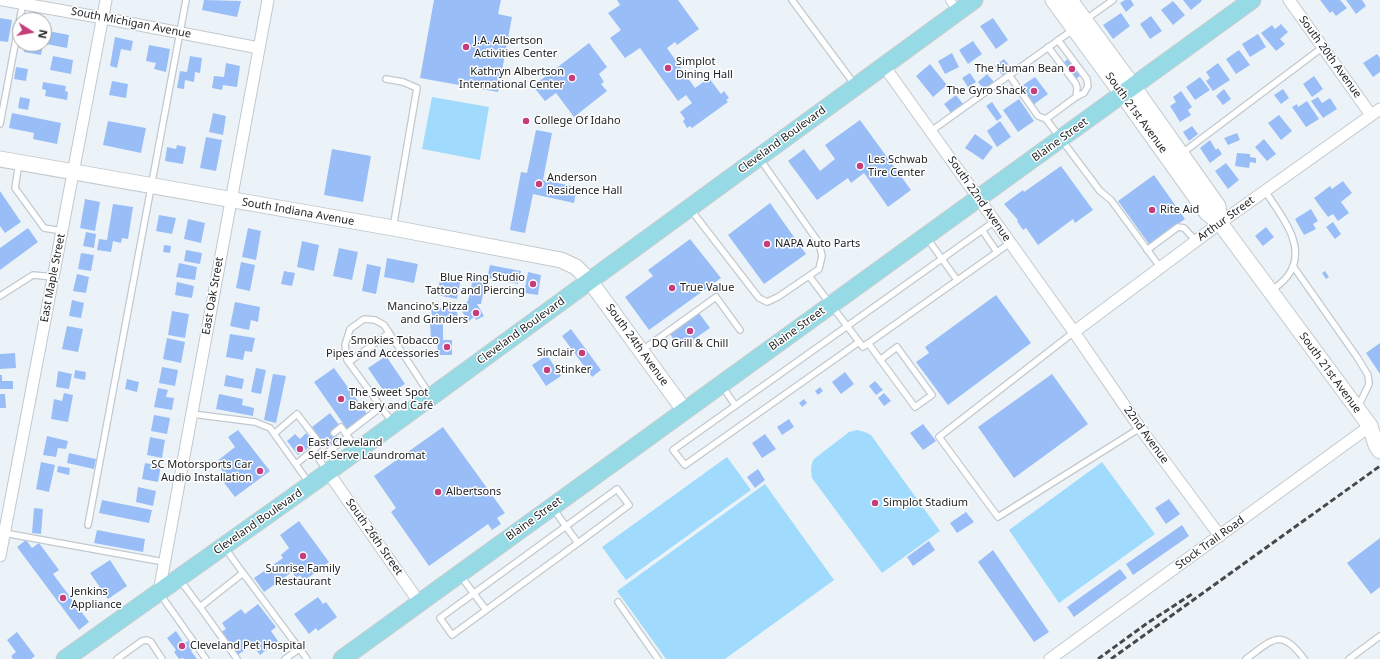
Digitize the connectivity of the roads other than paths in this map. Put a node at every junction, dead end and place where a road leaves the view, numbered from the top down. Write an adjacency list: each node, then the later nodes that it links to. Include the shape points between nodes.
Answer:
1 (3, 0): 12 (street, South Michigan Avenue)
2 (106, 0): 14 (street, East Maple Street)
3 (186, 0): 16 (lane)
4 (268, 0): 20 (street, East Oak Street)
5 (792, 0): 24 (lane)
6 (974, 0): 13 (main road, Cleveland Boulevard)
7 (1053, 0): 15 (main road, South 21st Avenue)
8 (1070, 0): 15 (main road, South 21st Avenue)
9 (1113, 0): 15 (lane)
10 (1252, 0): 25 (main road, Blaine Street)
11 (1289, 0): 19 (street, South 20th Avenue)
12 (23, 2): 14 (street, South Michigan Avenue); 29 (lane)
13 (954, 6): 21 (main road, Cleveland Boulevard)
14 (103, 18): 16 (street, South Michigan Avenue); 36 (street, East Maple Street)
15 (1080, 24): 17 (lane); 25 (main road, South 21st Avenue)
16 (180, 33): 20 (street, South Michigan Avenue); 37 (lane)
17 (1058, 40): 18 (lane); 26 (lane, via 1087,79 1086,90)
18 (1048, 47): 22 (lane); 26 (lane, via 1076,84)
19 (1323, 47): 27 (street, South 20th Avenue); 32 (lane)
20 (259, 48): 40 (street, East Oak Street)
21 (884, 66): 24 (main road, Cleveland Boulevard); 30 (street, South 22nd Avenue)
22 (1009, 75): 28 (lane, via 1038,116); 30 (lane)
23 (386, 79): 44 (lane, via 417,88)
24 (856, 86): 33 (main road, Cleveland Boulevard)
25 (1128, 90): 31 (main road, Blaine Street); 32 (main road, South 21st Avenue); 43 (main road, South 21st Avenue, via 1207,213)
26 (1076, 97): 28 (lane)
27 (1376, 112): 38 (street, Arthur Street)
28 (1046, 119): 31 (lane)
29 (0, 124)
30 (931, 132): 39 (street, South 22nd Avenue)
31 (1061, 139): 39 (main road, Blaine Street); 50 (lane, via 1100,191 1111,200)
32 (1181, 154): 43 (main road, South 21st Avenue, via 1218,206)
33 (758, 157): 41 (main road, Cleveland Boulevard); 55 (lane, via 819,243 822,256 819,269)
34 (0, 159): 35 (main road, South Indiana Avenue)
35 (19, 163): 36 (main road, South Indiana Avenue); 46 (lane, via 15,188 44,228)
36 (74, 173): 37 (main road, South Indiana Avenue); 46 (street, East Maple Street)
37 (151, 186): 40 (main road, South Indiana Avenue); 90 (lane)
38 (1265, 191): 43 (street, Arthur Street); 53 (lane, via 1293,237 1296,250)
39 (979, 198): 42 (street, South 22nd Avenue); 47 (main road, Blaine Street)
40 (231, 200): 44 (main road, South Indiana Avenue); 77 (street, East Oak Street)
41 (689, 208): 55 (lane, via 759,298 767,302); 58 (main road, Cleveland Boulevard)
42 (995, 221): 45 (lane); 49 (street, South 22nd Avenue)
43 (1220, 223): 48 (street, Arthur Street); 59 (main road, South 21st Avenue)
44 (393, 228): 58 (main road, South Indiana Avenue, via 561,260 576,267)
45 (982, 230): 51 (lane); 52 (lane)
46 (62, 231): 56 (street, East Maple Street)
47 (926, 237): 52 (lane); 61 (main road, Blaine Street)
48 (1196, 241): 50 (lane, via 1184,228 1178,227); 54 (street, Arthur Street)
49 (1010, 243): 51 (lane); 64 (street, South 22nd Avenue)
50 (1147, 250): 54 (lane)
51 (997, 252): 57 (lane)
52 (941, 259): 57 (lane); 62 (lane)
53 (1293, 266): 59 (lane, via 1289,274); 75 (lane, via 1368,374 1369,384)
54 (1160, 267): 64 (street, Arthur Street)
55 (809, 276): 61 (lane)
56 (54, 277): 60 (lane, via 33,276); 92 (street, East Maple Street)
57 (957, 280): 67 (lane)
58 (590, 281): 68 (main road, South 24th Avenue); 72 (main road, Cleveland Boulevard)
59 (1270, 291): 75 (main road, South 21st Avenue)
60 (0, 296)
61 (831, 305): 62 (lane); 71 (main road, Blaine Street)
62 (847, 326): 66 (lane); 73 (lane)
63 (740, 330): 68 (lane, via 716,297)
64 (1074, 332): 79 (street, 22nd Avenue); 79 (lane, via 939,437 998,517)
65 (389, 333): 70 (lane); 70 (lane, via 384,325 375,320 364,319 350,329 345,345); 72 (lane)
66 (859, 342): 67 (lane, via 863,347); 73 (lane, via 684,465 673,450)
67 (868, 343): 69 (lane)
68 (641, 351): 76 (main road, South 24th Avenue)
69 (880, 360): 69 (lane, via 914,407 932,395 897,347)
70 (349, 362): 74 (lane)
71 (721, 384): 73 (lane); 76 (main road, Blaine Street)
72 (431, 397): 78 (main road, Cleveland Boulevard)
73 (736, 405)
74 (381, 407): 78 (lane); 83 (lane)
75 (1357, 409): 80 (main road, South 21st Avenue)
76 (684, 410): 89 (main road, Blaine Street)
77 (192, 414): 82 (lane, via 255,422 270,428); 97 (street, East Oak Street)
78 (393, 424): 83 (main road, Cleveland Boulevard)
79 (1140, 428): 93 (street, 22nd Avenue)
80 (1375, 429): 85 (main road, South 21st Avenue, via 1376,445); 93 (street, Stock Trail Road)
81 (334, 433): 83 (lane, via 341,427)
82 (274, 434): 84 (lane, via 297,414 321,443); 86 (lane)
83 (351, 440): 87 (main road, Cleveland Boulevard)
84 (313, 450): 86 (lane); 87 (lane)
85 (1380, 451)
86 (296, 464): 88 (lane)
87 (324, 466): 88 (main road, Cleveland Boulevard); 103 (street, South 26th Street)
88 (310, 485): 95 (main road, Cleveland Boulevard)
89 (552, 506): 91 (lane); 99 (main road, Blaine Street)
90 (88, 525)
91 (566, 526): 94 (lane); 94 (lane, via 617,489 630,505); 102 (lane)
92 (4, 533): 96 (street, East Maple Street); 97 (lane)
93 (1220, 536): 118 (street, Stock Trail Road)
94 (578, 543): 106 (lane)
95 (224, 546): 98 (lane); 100 (main road, Cleveland Boulevard)
96 (0, 556)
97 (164, 562): 101 (street, East Oak Street)
98 (243, 574): 105 (lane); 108 (lane)
99 (459, 574): 102 (lane); 103 (main road, Blaine Street)
100 (179, 578): 101 (main road, Cleveland Boulevard); 105 (lane)
101 (159, 592): 110 (main road, Cleveland Boulevard); 113 (lane)
102 (474, 593): 106 (lane); 106 (lane, via 440,618 452,635)
103 (420, 602): 109 (main road, Blaine Street)
104 (618, 602): 117 (lane)
105 (200, 607): 114 (lane)
106 (486, 610)
107 (1380, 636): 121 (lane)
108 (299, 649): 115 (lane); 116 (lane)
109 (347, 658)
110 (65, 659)
111 (117, 659): 112 (lane, via 147,640)
112 (162, 659)
113 (206, 659)
114 (237, 659)
115 (285, 659)
116 (307, 659)
117 (658, 659)
118 (1050, 659)
119 (1246, 659): 120 (lane, via 1270,641 1279,639 1289,642)
120 (1304, 659)
121 (1349, 659)

